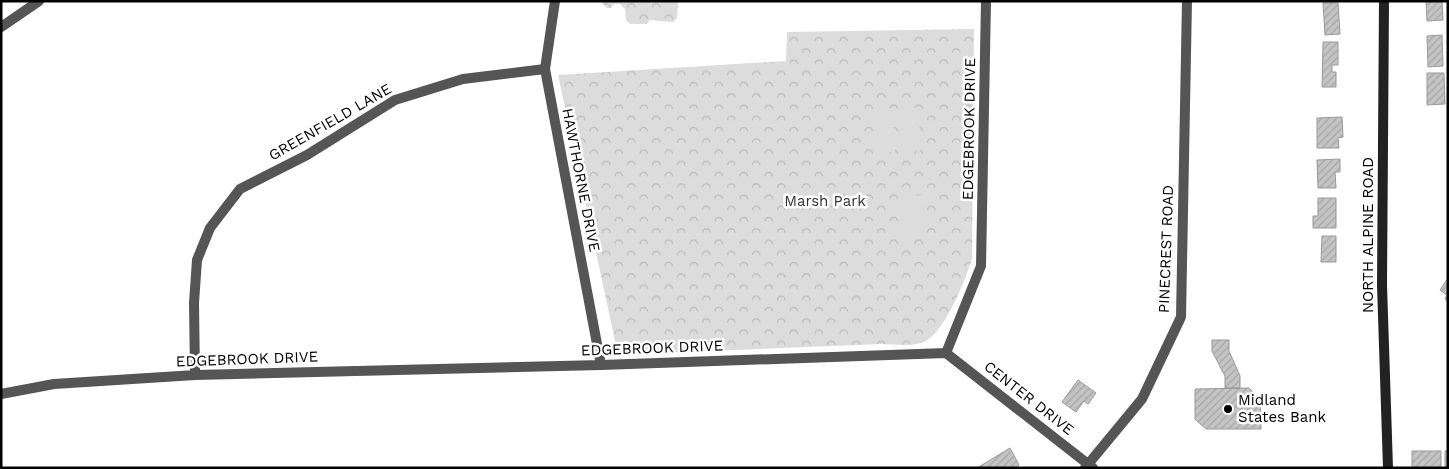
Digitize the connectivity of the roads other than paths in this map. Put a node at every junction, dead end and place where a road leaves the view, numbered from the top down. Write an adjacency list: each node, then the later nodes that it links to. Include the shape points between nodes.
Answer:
1 (39, 1): 6 (street)
2 (555, 1): 7 (street, HAWTHORNE DRIVE)
3 (986, 1): 8 (street, EDGEBROOK DRIVE, via 981,266)
4 (1187, 1): 12 (street, PINECREST ROAD, via 1181,317 1142,399)
5 (1384, 1): 13 (main road, NORTH ALPINE ROAD, via 1382,285)
6 (1, 27)
7 (545, 69): 9 (street, HAWTHORNE DRIVE); 10 (street, GREENFIELD LANE, via 463,80 395,100 307,155 240,189 210,228 197,260)
8 (946, 353): 9 (street, EDGEBROOK DRIVE); 12 (street, CENTER DRIVE)
9 (602, 364): 10 (street, EDGEBROOK DRIVE)
10 (195, 375): 11 (street, EDGEBROOK DRIVE, via 54,384)
11 (1, 394)
12 (1089, 467)
13 (1388, 468)

